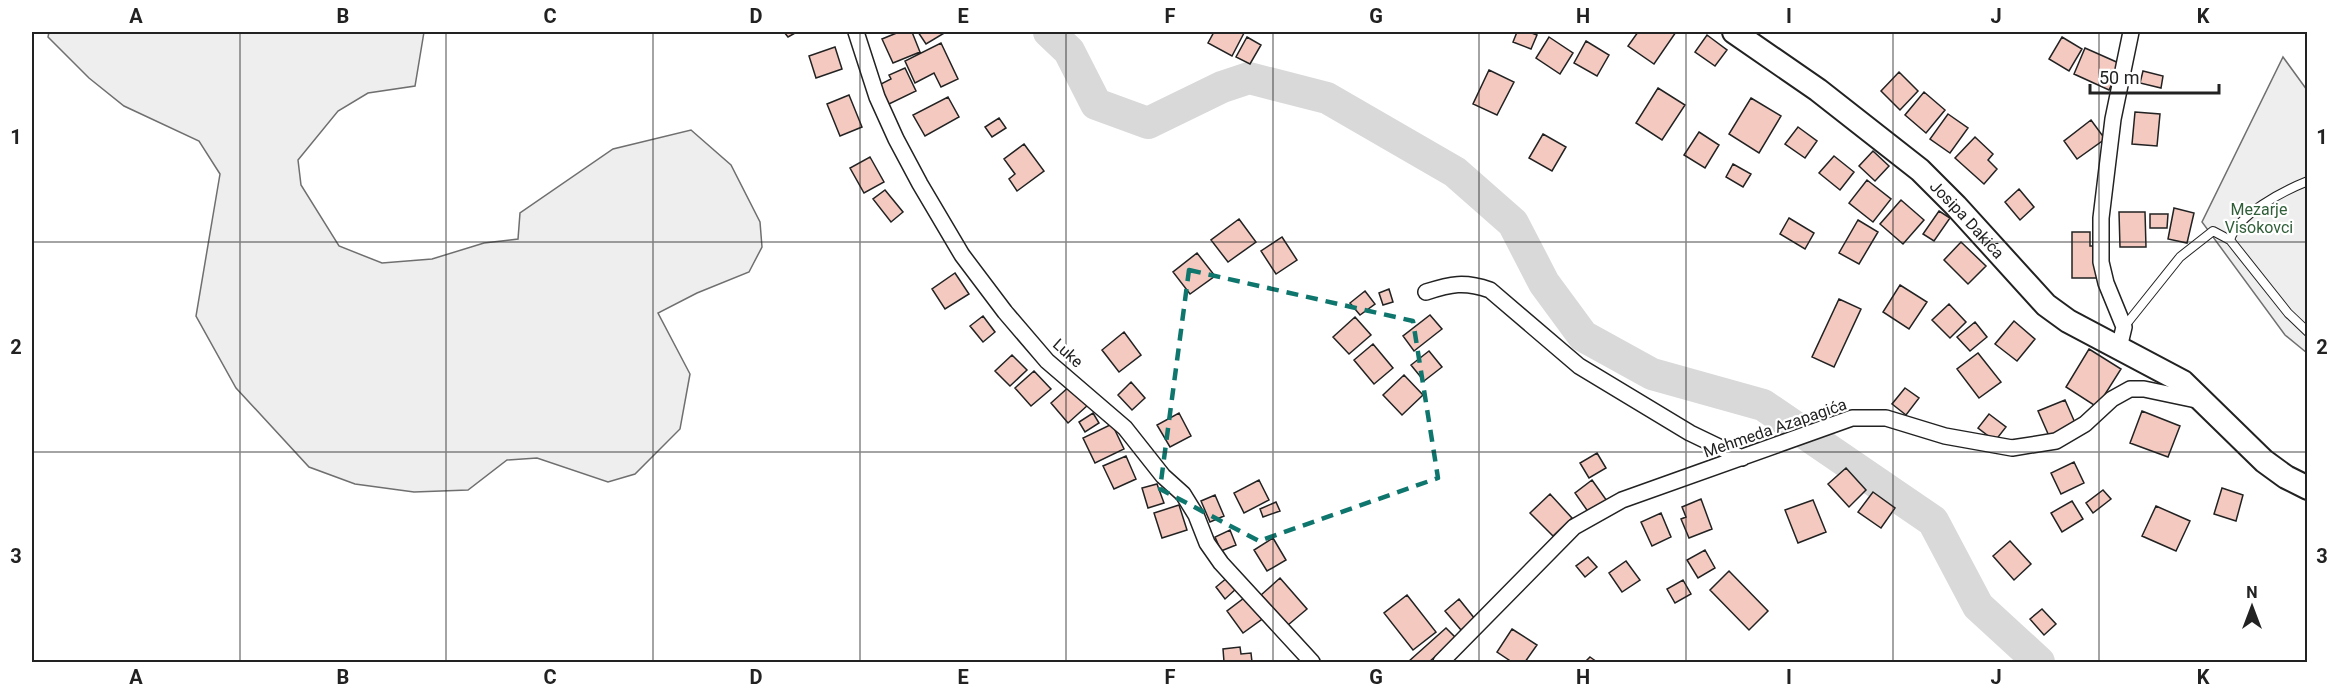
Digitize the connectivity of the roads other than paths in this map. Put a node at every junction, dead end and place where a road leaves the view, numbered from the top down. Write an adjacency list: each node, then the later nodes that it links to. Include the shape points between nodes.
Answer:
1 (856, 32): 12 (street, Luke, via 881,108 962,255 1047,361 1125,428 1163,476 1183,494 1221,563)
2 (1734, 32): 8 (main road, Josipa Dakića, via 1818,90 1920,170 2046,305 2068,321)
3 (2131, 32): 8 (street, via 2113,119 2100,243 2101,262)
4 (2307, 181): 5 (lane, via 2275,196 2233,228)
5 (2230, 240): 7 (lane); 8 (lane, via 2213,231 2180,257)
6 (1426, 292): 10 (street, via 1451,284 1490,290 1579,366 1690,433)
7 (2307, 332)
8 (2122, 337): 9 (main road, Josipa Dakića)
9 (2202, 401): 10 (street, Mehmeda Azapagića, via 2130,389 2056,441 2012,448 1945,436 1887,418 1852,418); 11 (main road, Josipa Dakića, via 2264,461)
10 (1742, 458): 13 (street, Mehmeda Azapagića, via 1622,500 1574,527)
11 (2307, 488)
12 (1312, 663)
13 (1441, 663)

